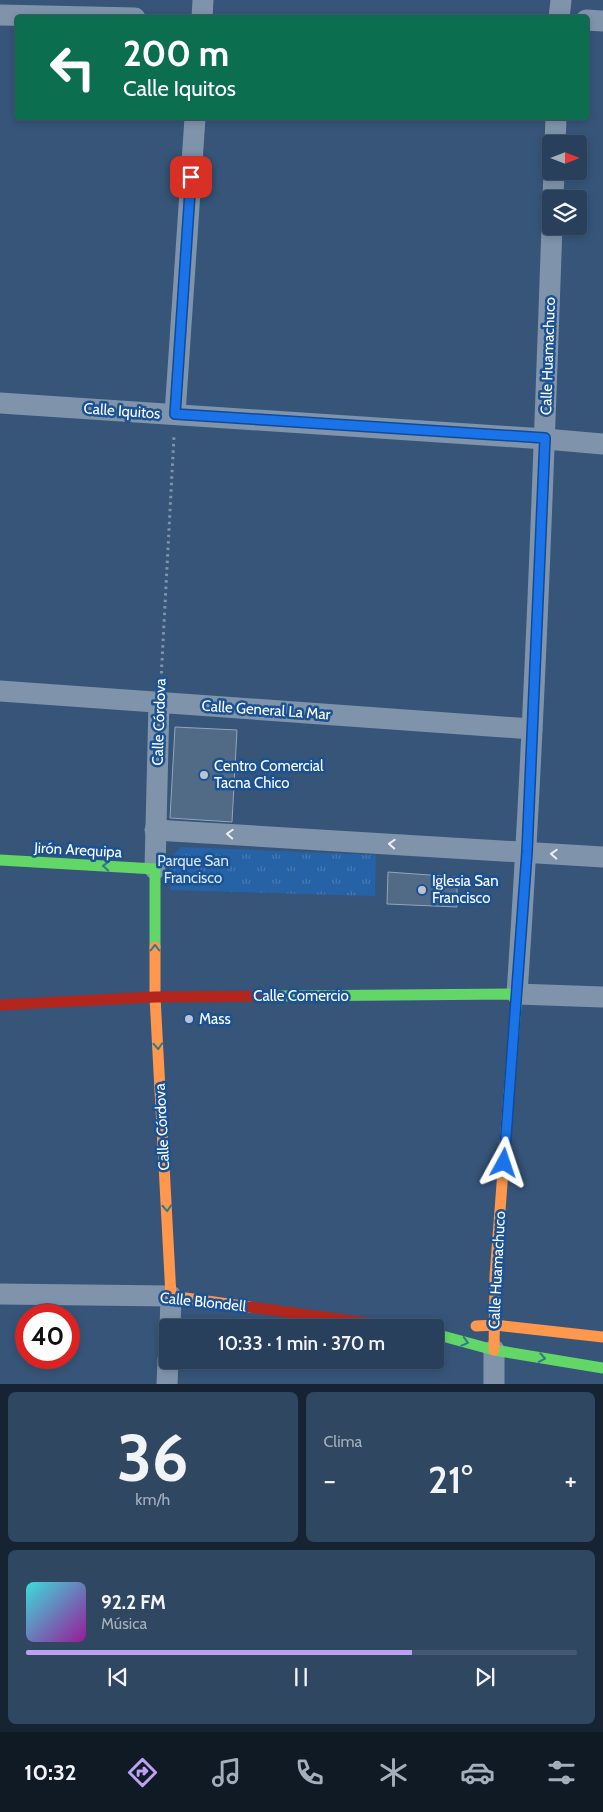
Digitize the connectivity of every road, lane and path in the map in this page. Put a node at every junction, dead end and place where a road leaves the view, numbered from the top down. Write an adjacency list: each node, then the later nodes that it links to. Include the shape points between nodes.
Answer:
1 (203, 0): 5 (street)
2 (561, 0): 6 (street)
3 (0, 14): 4 (street)
4 (34, 15)
5 (202, 15)
6 (559, 15)
7 (589, 20): 8 (street)
8 (603, 21)
9 (195, 120): 14 (street)
10 (556, 120): 11 (street)
11 (555, 135)
12 (552, 235): 15 (street, Calle Huamachuco)
13 (0, 403): 14 (street, Calle Iquitos)
14 (175, 414): 15 (street, Calle Iquitos); 18 (path, Calle Córdova)
15 (545, 438): 16 (street, Calle Iquitos); 19 (street, Calle Huamachuco)
16 (603, 444)
17 (0, 691): 18 (street, Calle General La Mar)
18 (159, 703): 19 (street, Calle General La Mar); 20 (street, Calle Córdova)
19 (532, 729): 21 (street, Calle Huamachuco)
20 (155, 830): 21 (street, one-way to 20); 24 (street, Calle Córdova)
21 (527, 852): 22 (street, one-way to 21); 25 (street, Calle Huamachuco)
22 (603, 856)
23 (0, 860): 24 (street, Jirón Arequipa, one-way to 23)
24 (155, 869): 26 (street, Calle Córdova, one-way to 24)
25 (517, 994): 26 (street, Calle Comercio); 27 (street, Calle Comercio); 33 (street, Calle Huamachuco, via 494,1276)
26 (155, 997): 28 (street, Calle Comercio); 30 (street, Calle Córdova, one-way to 30)
27 (603, 997)
28 (0, 1005)
29 (0, 1294): 30 (street, Calle Blondell)
30 (171, 1296): 31 (street, Calle Córdova); 32 (street, Calle Blondell)
31 (170, 1319)
32 (338, 1319)
33 (494, 1325): 34 (street); 36 (street); 37 (street, Calle Huamachuco)
34 (444, 1328)
35 (444, 1336): 37 (street, one-way to 37)
36 (603, 1336)
37 (494, 1350): 38 (street, one-way to 38); 41 (street, Calle Huamachuco)
38 (603, 1368)
39 (168, 1369): 40 (street)
40 (167, 1384)
41 (494, 1384)

